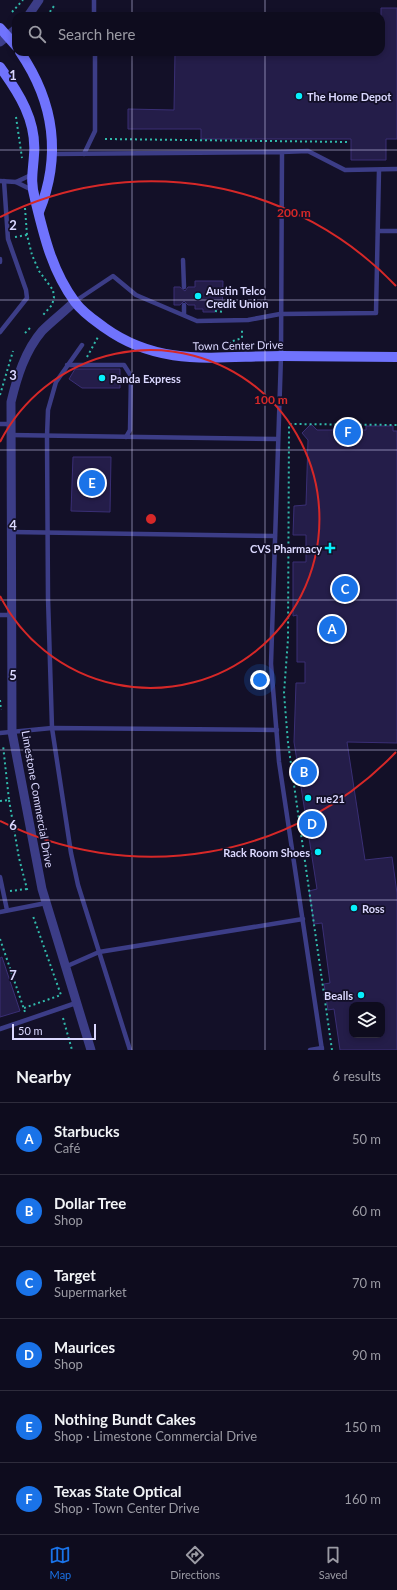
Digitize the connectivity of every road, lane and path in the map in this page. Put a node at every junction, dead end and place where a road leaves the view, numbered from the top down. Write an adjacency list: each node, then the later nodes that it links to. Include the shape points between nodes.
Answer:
1 (23, 0): 5 (path)
2 (39, 0): 6 (street)
3 (94, 0): 8 (lane)
4 (54, 6): 7 (path)
5 (12, 12)
6 (31, 12)
7 (50, 12)
8 (94, 12)
9 (0, 28): 11 (street)
10 (12, 32): 11 (street)
11 (4, 39)
12 (22, 56): 20 (street, Town Center Drive, via 40,87 48,110)
13 (95, 56): 21 (lane, via 95,131)
14 (0, 67): 19 (street, Town Center Drive, via 22,100 31,122)
15 (16, 116): 22 (path)
16 (105, 139): 17 (path)
17 (348, 142)
18 (282, 152): 21 (lane); 24 (lane, via 308,151 345,170); 39 (lane)
19 (35, 154): 20 (street); 25 (street, Town Center Drive)
20 (52, 154): 21 (lane); 30 (street, Town Center Drive, via 46,194)
21 (84, 154)
22 (22, 161)
23 (397, 169): 24 (lane)
24 (379, 170): 31 (lane)
25 (31, 175): 27 (lane); 28 (street, Town Center Drive)
26 (2, 181): 27 (lane); 44 (lane, via 8,239 27,298)
27 (16, 182): 28 (lane)
28 (33, 191): 30 (street, Town Center Drive)
29 (25, 205): 33 (path)
30 (39, 212): 37 (street, Town Center Drive, via 43,237 55,269)
31 (378, 231): 32 (lane); 39 (lane, via 376,313)
32 (397, 231)
33 (27, 235): 34 (path); 41 (path, via 39,271 53,290 52,305)
34 (14, 238)
35 (183, 260): 36 (lane)
36 (184, 287)
37 (74, 302): 40 (lane, via 113,276 136,295); 50 (street, Town Center Drive, via 83,312 123,341 157,353 193,358); 57 (street, Limestone Commercial Drive, via 42,331 28,351 11,402)
38 (184, 305): 40 (lane)
39 (280, 314): 40 (lane, via 233,320 197,321); 50 (lane)
40 (184, 316)
41 (38, 320)
42 (33, 326): 45 (path)
43 (242, 328): 47 (path, via 242,338)
44 (0, 332)
45 (26, 333)
46 (98, 337): 52 (path)
47 (230, 344)
48 (82, 345): 53 (lane)
49 (13, 351): 54 (path)
50 (281, 356): 51 (street, Town Center Drive); 62 (lane)
51 (397, 357)
52 (84, 365): 53 (lane); 61 (lane, via 124,365 128,368 131,376 130,430)
53 (67, 366): 60 (lane, via 56,382 48,410)
54 (1, 383): 55 (path)
55 (0, 395)
56 (0, 424): 57 (lane)
57 (10, 424): 59 (street, Limestone Commercial Drive)
58 (397, 425): 95 (path, via 289,424 288,639 284,693 288,743)
59 (10, 435): 60 (lane); 63 (street, Limestone Commercial Drive)
60 (47, 436): 61 (lane); 64 (lane)
61 (126, 437): 62 (lane)
62 (278, 439): 65 (lane)
63 (11, 532): 64 (lane); 67 (street, Limestone Commercial Drive)
64 (48, 533): 65 (lane); 68 (lane)
65 (275, 536): 69 (lane, via 271,664)
66 (0, 615): 67 (lane)
67 (12, 615): 70 (street, Limestone Commercial Drive)
68 (52, 728): 69 (lane); 70 (lane); 85 (lane, via 71,853)
69 (277, 730): 83 (lane, via 279,762)
70 (12, 732): 71 (lane); 79 (street, Limestone Commercial Drive)
71 (0, 733)
72 (3, 746): 73 (path)
73 (9, 800): 74 (path); 76 (path)
74 (0, 801)
75 (0, 877): 80 (lane)
76 (27, 888): 77 (path); 78 (path)
77 (9, 892)
78 (28, 893)
79 (46, 903): 80 (lane); 86 (street, Limestone Commercial Drive)
80 (7, 910): 81 (lane)
81 (0, 912)
82 (33, 916): 84 (path, via 61,995 24,1008)
83 (303, 919): 85 (lane); 90 (lane)
84 (0, 939)
85 (99, 952): 86 (lane); 93 (lane)
86 (65, 967): 87 (street, Limestone Commercial Drive)
87 (76, 1003): 89 (lane); 92 (street, Limestone Commercial Drive)
88 (63, 1018): 91 (path)
89 (0, 1029)
90 (322, 1049): 94 (lane)
91 (72, 1050)
92 (91, 1050)
93 (130, 1050)
94 (310, 1050)
95 (332, 1050)

